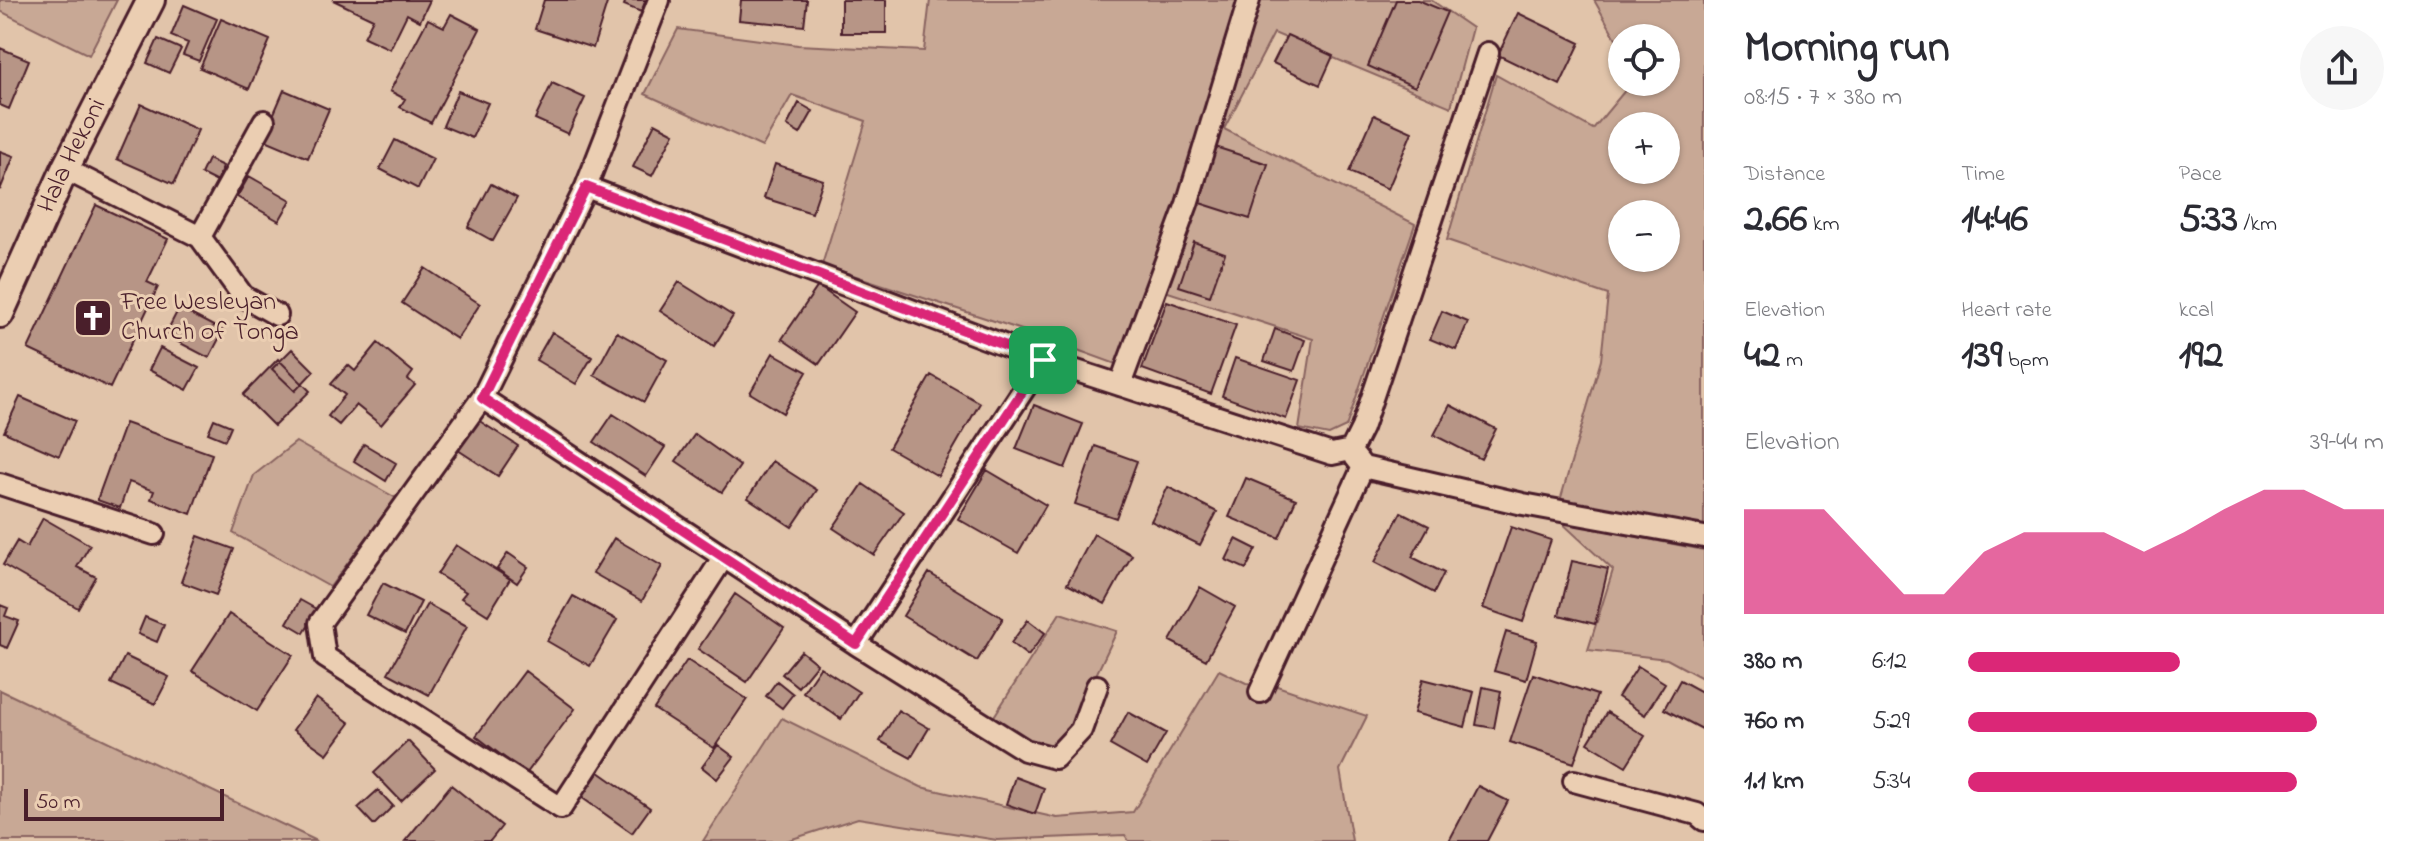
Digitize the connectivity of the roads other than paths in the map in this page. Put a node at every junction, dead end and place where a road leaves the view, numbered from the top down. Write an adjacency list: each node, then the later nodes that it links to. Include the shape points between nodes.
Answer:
1 (151, 0): 6 (street, Hala Hekoni)
2 (659, 0): 7 (street)
3 (1249, 0): 12 (street, via 1187,204)
4 (1488, 53): 14 (street)
5 (264, 121): 8 (street)
6 (65, 169): 8 (street); 9 (street, Hala Hekoni)
7 (586, 187): 11 (street); 13 (street)
8 (200, 237): 10 (street, via 243,296)
9 (0, 314)
10 (277, 315)
11 (1043, 360): 12 (street); 20 (street)
12 (1120, 385): 14 (street, via 1332,454)
13 (482, 398): 19 (street); 19 (street, via 320,623 325,657 561,808)
14 (1351, 450): 15 (street)
15 (1363, 467): 18 (street, via 1523,504); 22 (street)
16 (0, 484): 17 (street)
17 (154, 534)
18 (1704, 537)
19 (723, 558): 20 (street)
20 (856, 644): 21 (street, via 1025,750 1055,758 1081,730)
21 (1097, 686)
22 (1260, 692)
23 (1574, 781): 24 (street)
24 (1704, 820)

